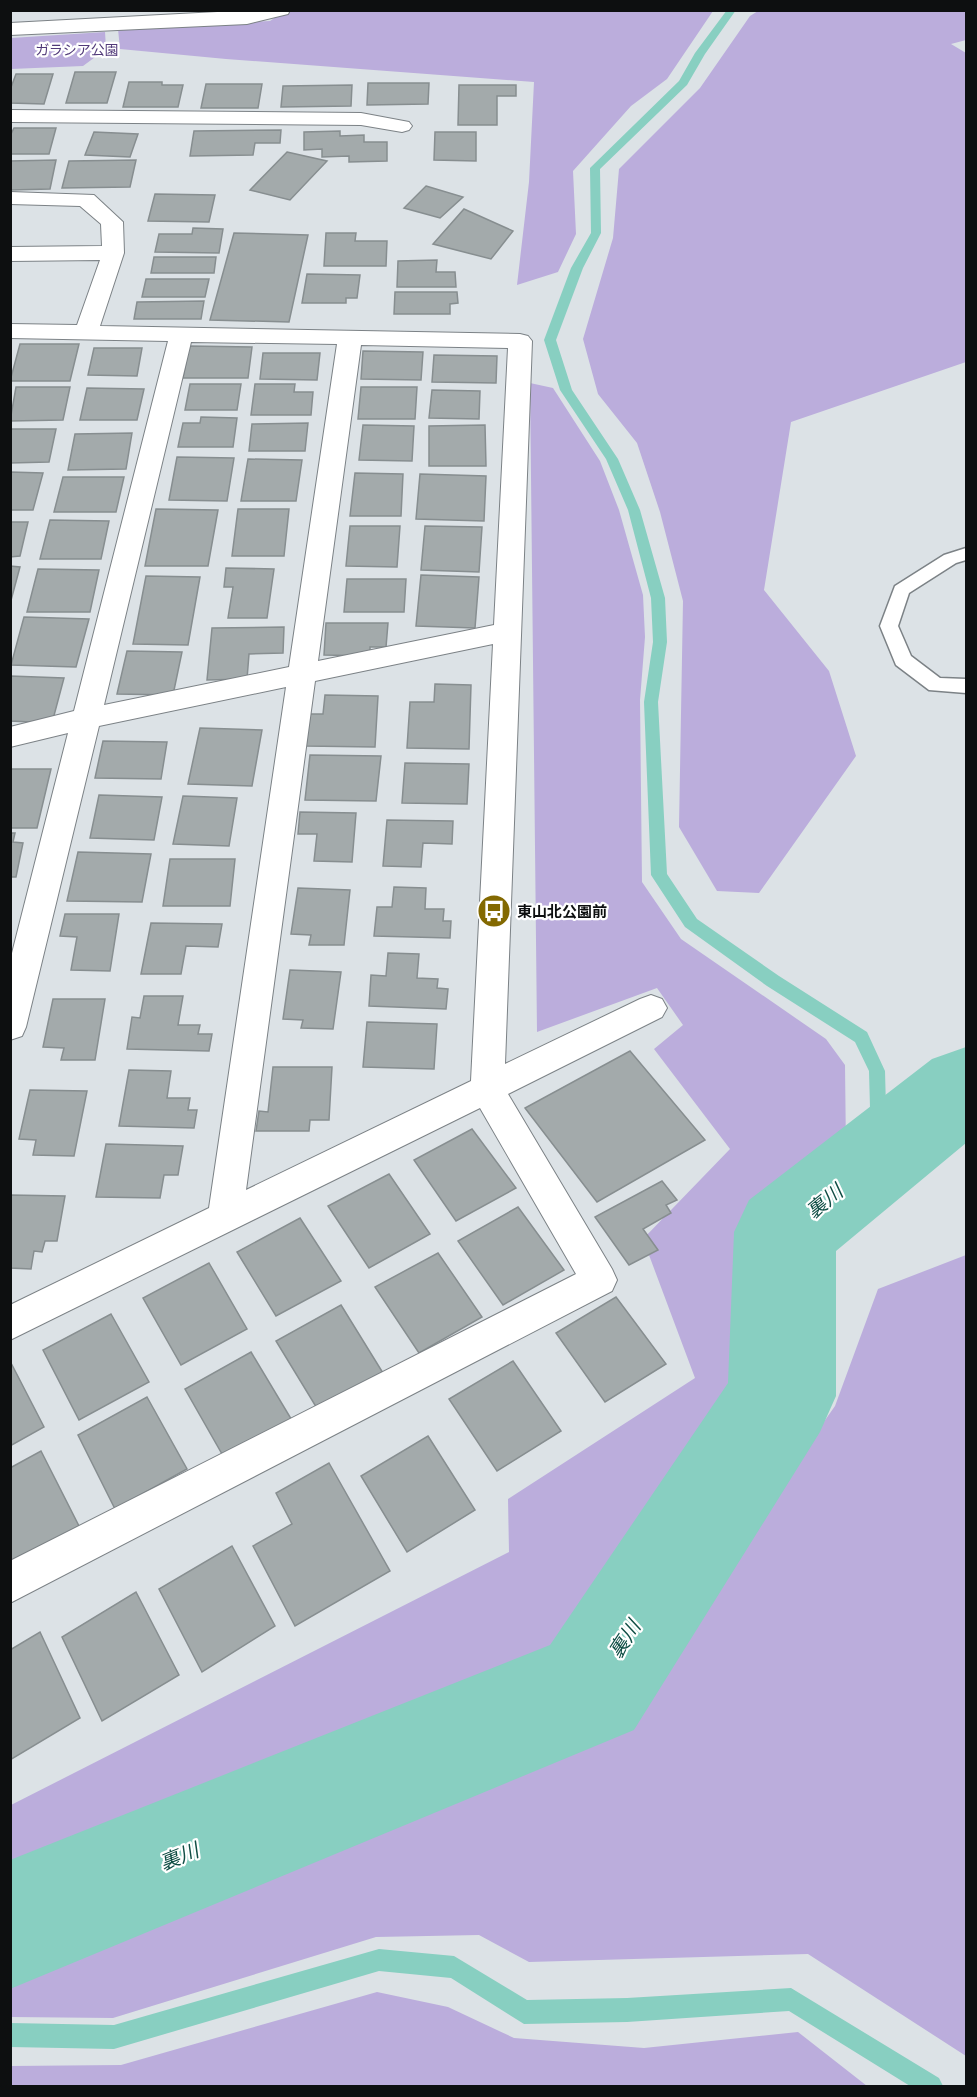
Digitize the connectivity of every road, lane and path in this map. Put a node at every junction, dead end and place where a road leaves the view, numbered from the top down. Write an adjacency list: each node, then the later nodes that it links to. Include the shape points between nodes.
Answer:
1 (281, 10): 2 (street, via 247,18)
2 (10, 29)
3 (10, 116): 4 (street, via 361,119)
4 (402, 126)
5 (10, 198): 6 (street, via 86,200 112,222)
6 (113, 253): 7 (street); 9 (street)
7 (10, 254)
8 (10, 331): 9 (street)
9 (86, 333): 10 (street)
10 (181, 334): 11 (street); 16 (street)
11 (350, 337): 13 (street, via 520,341); 14 (street)
12 (966, 554): 15 (lane, via 950,559 900,590 888,626 903,660 936,685)
13 (507, 632): 14 (street); 20 (street)
14 (303, 674): 16 (street); 21 (street)
15 (966, 686)
16 (87, 718): 17 (street); 19 (street)
17 (10, 737)
18 (651, 1008): 20 (street)
19 (10, 1027)
20 (487, 1089): 21 (street); 23 (street, via 600,1280)
21 (225, 1217): 22 (street)
22 (10, 1323)
23 (10, 1583)

